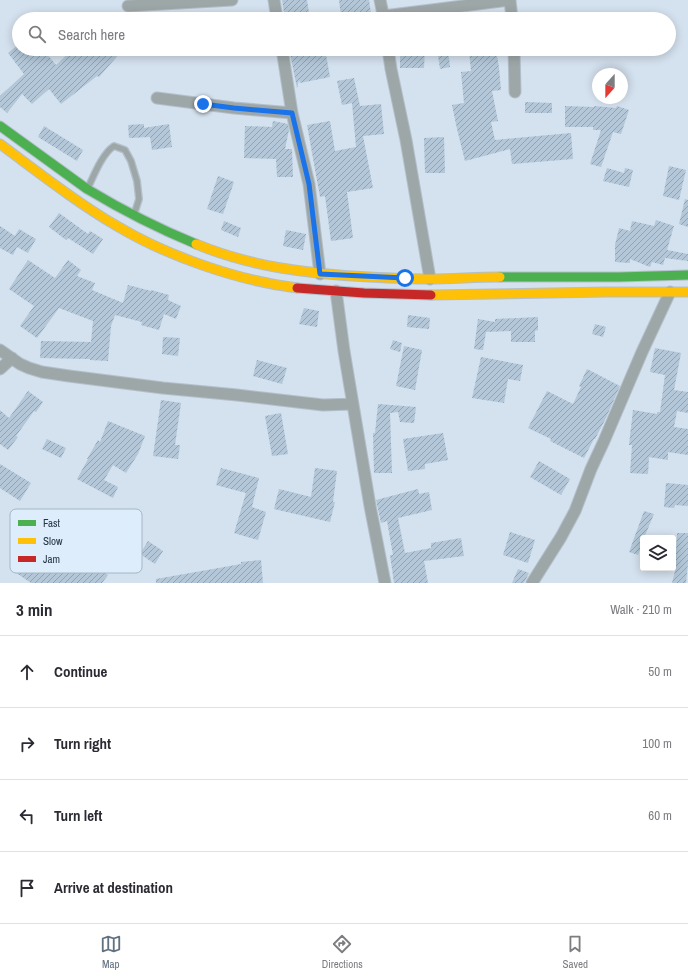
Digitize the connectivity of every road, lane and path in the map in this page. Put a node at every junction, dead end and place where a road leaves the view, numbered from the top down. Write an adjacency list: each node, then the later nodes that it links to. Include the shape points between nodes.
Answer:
1 (232, 0): 5 (street)
2 (274, 0): 6 (street)
3 (380, 0): 7 (street)
4 (510, 0): 8 (street); 9 (street)
5 (128, 6)
6 (276, 12)
7 (383, 12)
8 (421, 12)
9 (511, 12)
10 (283, 56): 15 (street)
11 (389, 56): 22 (street)
12 (514, 56): 13 (street)
13 (515, 92)
14 (158, 98): 15 (street)
15 (292, 113): 20 (street, via 309,184)
16 (0, 126): 18 (main road)
17 (0, 144): 23 (main road, via 115,226 176,255 259,281 296,288)
18 (87, 189): 19 (main road); 19 (lane, via 109,150 114,146 125,150 137,181 139,199)
19 (134, 215): 20 (main road, via 170,233 236,258)
20 (320, 274): 22 (main road)
21 (688, 275): 22 (main road)
22 (430, 279)
23 (336, 291): 24 (main road, via 446,295); 29 (street)
24 (670, 292): 25 (main road); 31 (street, via 591,469 575,511)
25 (688, 292)
26 (0, 350): 27 (street)
27 (12, 358): 28 (street); 29 (street, via 24,366 42,372 121,383 323,405)
28 (0, 369)
29 (353, 404): 30 (street)
30 (384, 583)
31 (532, 583)

